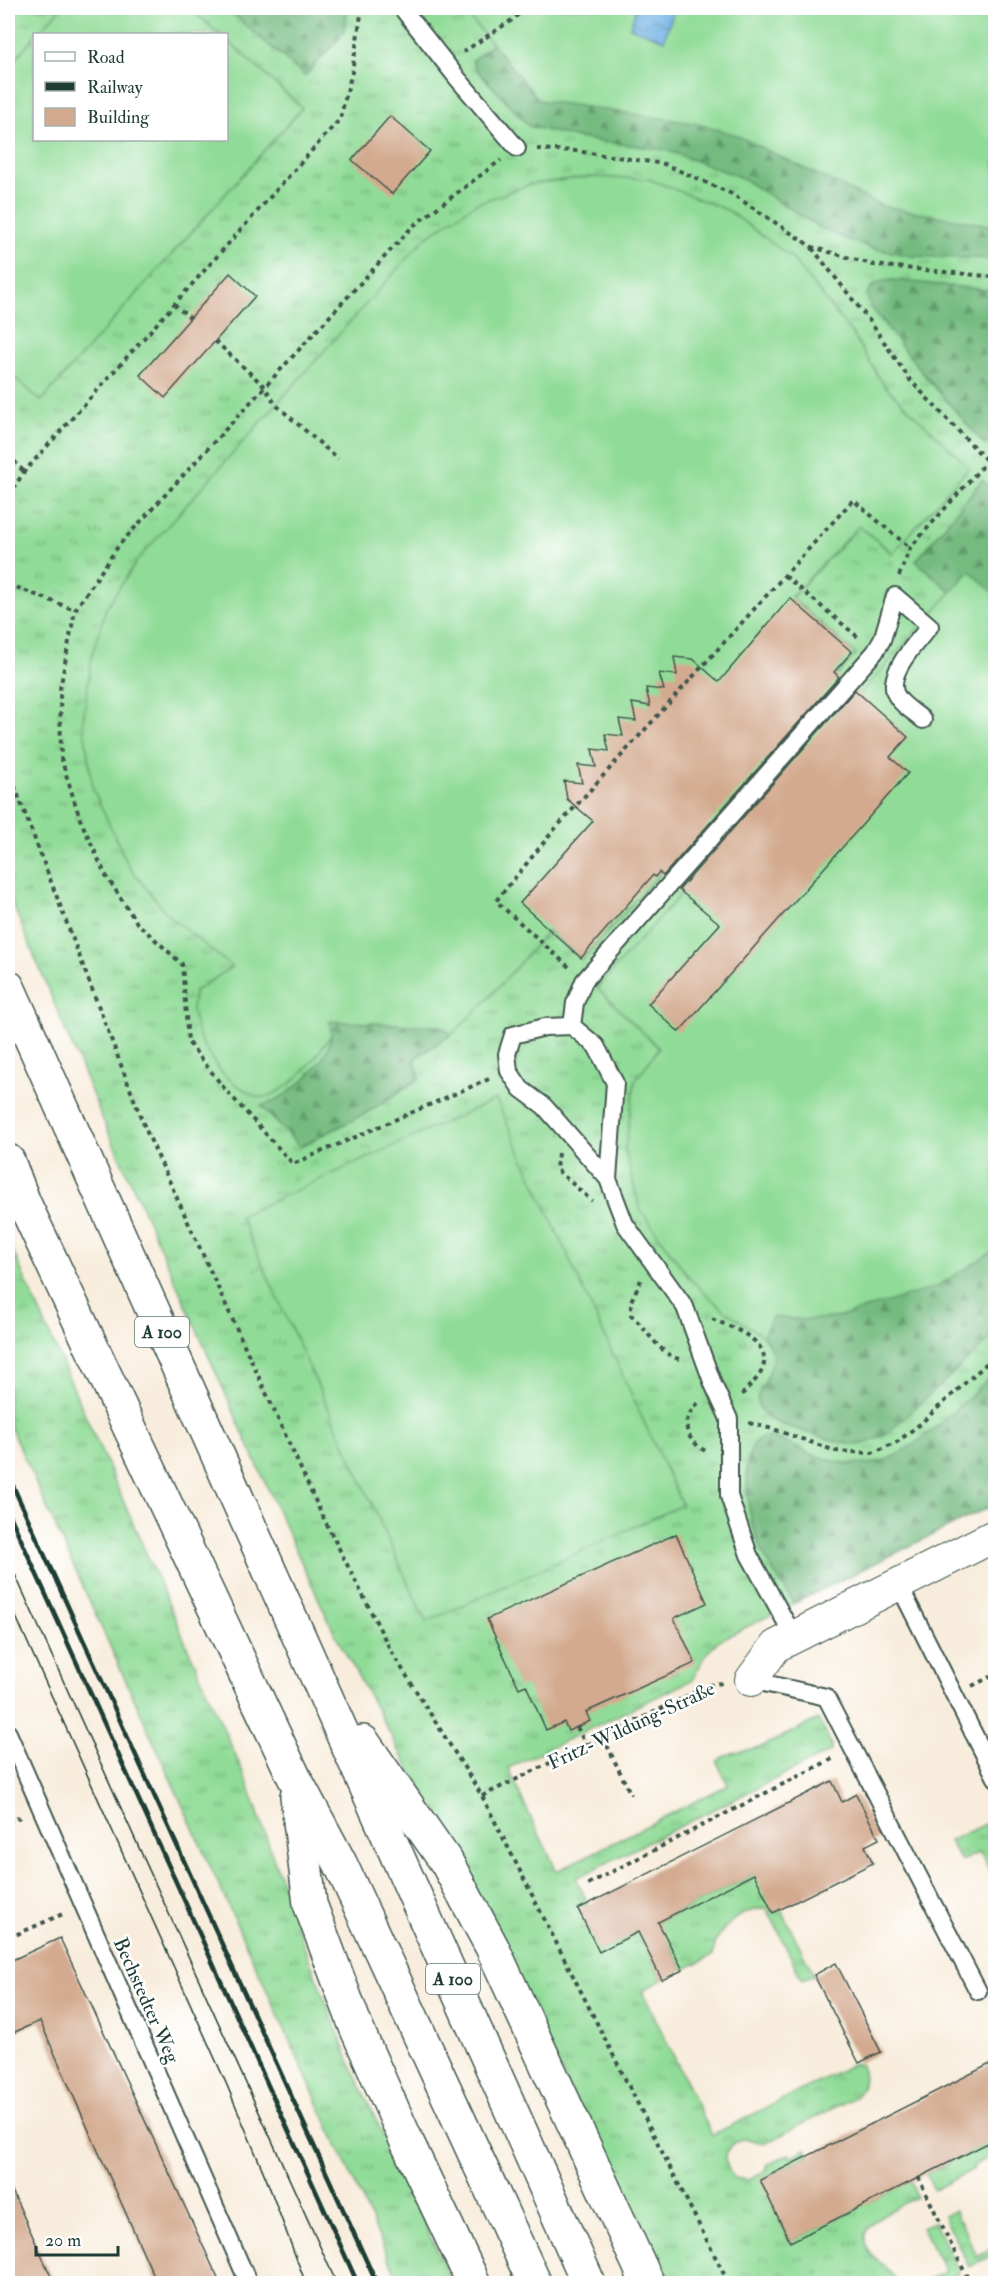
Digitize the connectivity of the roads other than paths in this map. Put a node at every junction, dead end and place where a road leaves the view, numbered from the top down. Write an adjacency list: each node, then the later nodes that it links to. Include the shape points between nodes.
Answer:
1 (402, 8): 2 (lane)
2 (517, 148)
3 (923, 720): 5 (lane, via 893,690 904,657 930,626 895,596 875,652 584,981 575,1003)
4 (8, 987): 11 (highway, A 100)
5 (572, 1026): 7 (lane, via 596,1046 615,1083); 7 (lane, via 545,1027 513,1035 507,1054 509,1071 521,1089 544,1106)
6 (8, 1161): 14 (highway, A 100, via 24,1203)
7 (608, 1179): 10 (lane, via 625,1224 685,1307 729,1419 729,1496 748,1555)
8 (996, 1535): 9 (street)
9 (898, 1583): 10 (street); 15 (lane)
10 (794, 1636): 12 (street, via 776,1646)
11 (317, 1675): 20 (highway, A 100); 21 (highway, via 447,1863 492,1947)
12 (751, 1680): 16 (lane, via 826,1696)
13 (8, 1733): 17 (lane, Bechstedter Weg)
14 (294, 1777): 18 (highway, via 310,1904 356,2027); 19 (highway, A 100, via 340,1863)
15 (996, 1778)
16 (978, 1991)
17 (249, 2283)
18 (474, 2283)
19 (535, 2283)
20 (590, 2283)
21 (648, 2283)

